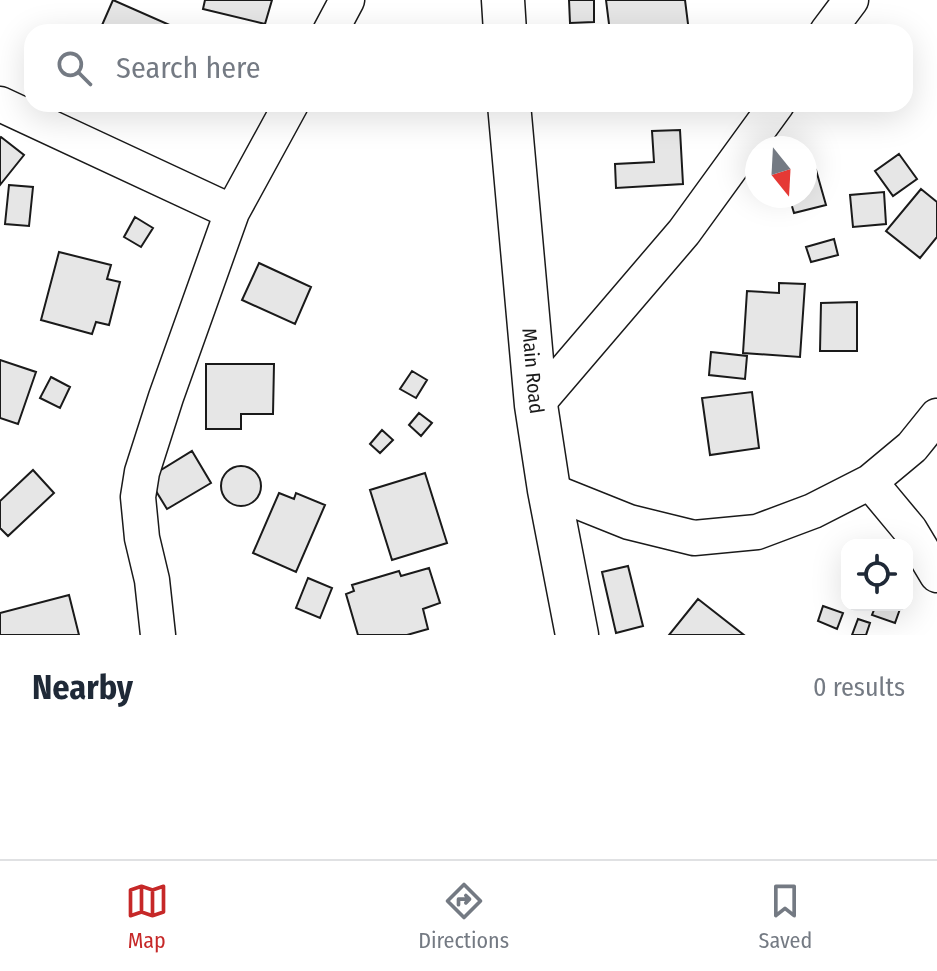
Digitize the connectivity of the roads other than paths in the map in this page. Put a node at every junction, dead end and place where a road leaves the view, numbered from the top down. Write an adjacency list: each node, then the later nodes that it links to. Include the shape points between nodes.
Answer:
1 (347, 0): 4 (street)
2 (503, 0): 5 (street)
3 (851, 0): 6 (street)
4 (334, 24)
5 (504, 24)
6 (833, 24)
7 (0, 104): 11 (street)
8 (287, 112): 11 (street)
9 (510, 112): 12 (street, Main Road)
10 (771, 112): 12 (street, via 684,232)
11 (232, 212): 17 (street, via 142,472 142,538)
12 (536, 405): 15 (street, Main Road)
13 (937, 416): 14 (street, via 912,447)
14 (870, 482): 15 (street, via 757,532 694,538 629,522); 16 (street, via 910,530)
15 (549, 490): 18 (street, Main Road)
16 (937, 575)
17 (158, 635)
18 (577, 635)

